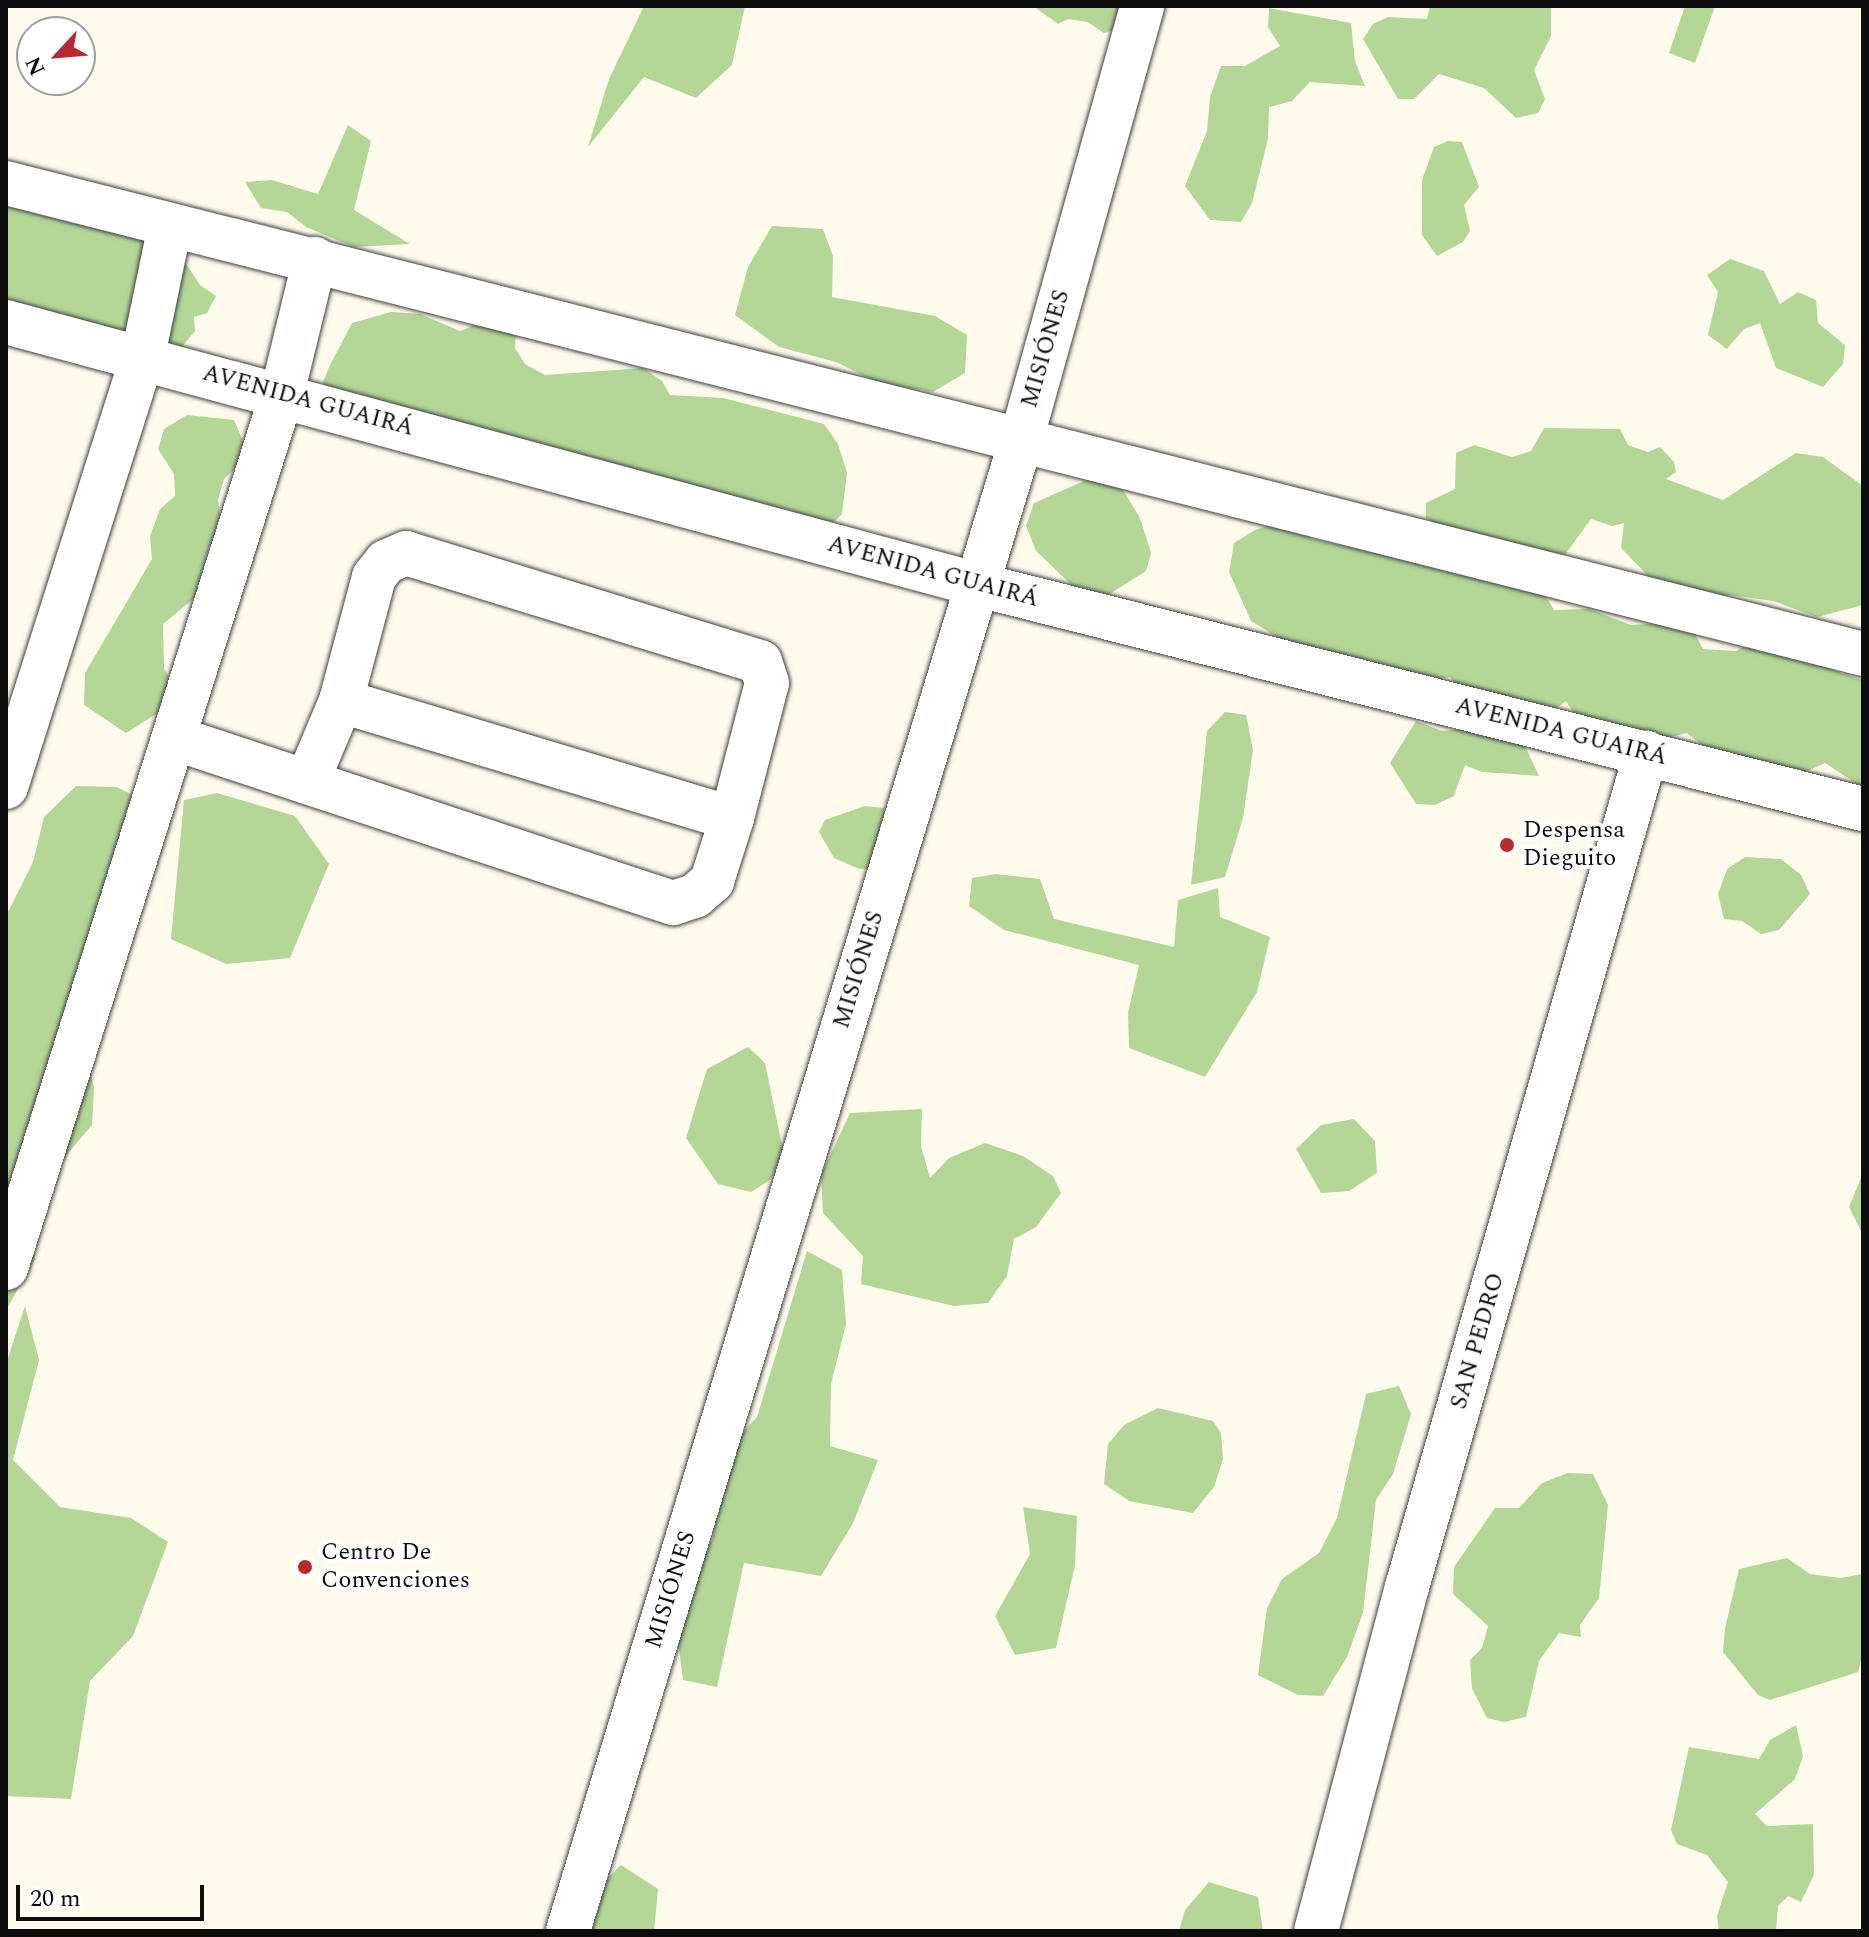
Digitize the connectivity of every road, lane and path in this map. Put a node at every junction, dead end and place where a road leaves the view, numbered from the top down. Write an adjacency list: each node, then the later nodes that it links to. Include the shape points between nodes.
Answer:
1 (1142, 6): 8 (street, MISIÓNES)
2 (6, 183): 3 (street)
3 (170, 226): 4 (street); 6 (street)
4 (315, 259): 7 (street); 8 (street)
5 (6, 322): 6 (street, AVENIDA GUAIRÁ)
6 (143, 356): 7 (street, AVENIDA GUAIRÁ); 15 (street)
7 (282, 394): 9 (street, AVENIDA GUAIRÁ); 12 (street)
8 (1020, 444): 9 (street, MISIÓNES); 10 (street)
9 (975, 584): 13 (street, AVENIDA GUAIRÁ); 19 (street, MISIÓNES)
10 (1863, 654)
11 (341, 701): 14 (street); 17 (street); 17 (street, via 374,577 386,562 406,553 740,651 760,662 767,683)
12 (174, 738): 14 (street); 18 (street)
13 (1646, 753): 16 (street, AVENIDA GUAIRÁ); 20 (street, SAN PEDRO, via 1407,1587)
14 (307, 782): 17 (street, via 673,903 695,896 712,881)
15 (6, 787)
16 (1863, 809)
17 (732, 818)
18 (6, 1268)
19 (568, 1931)
20 (1316, 1931)

